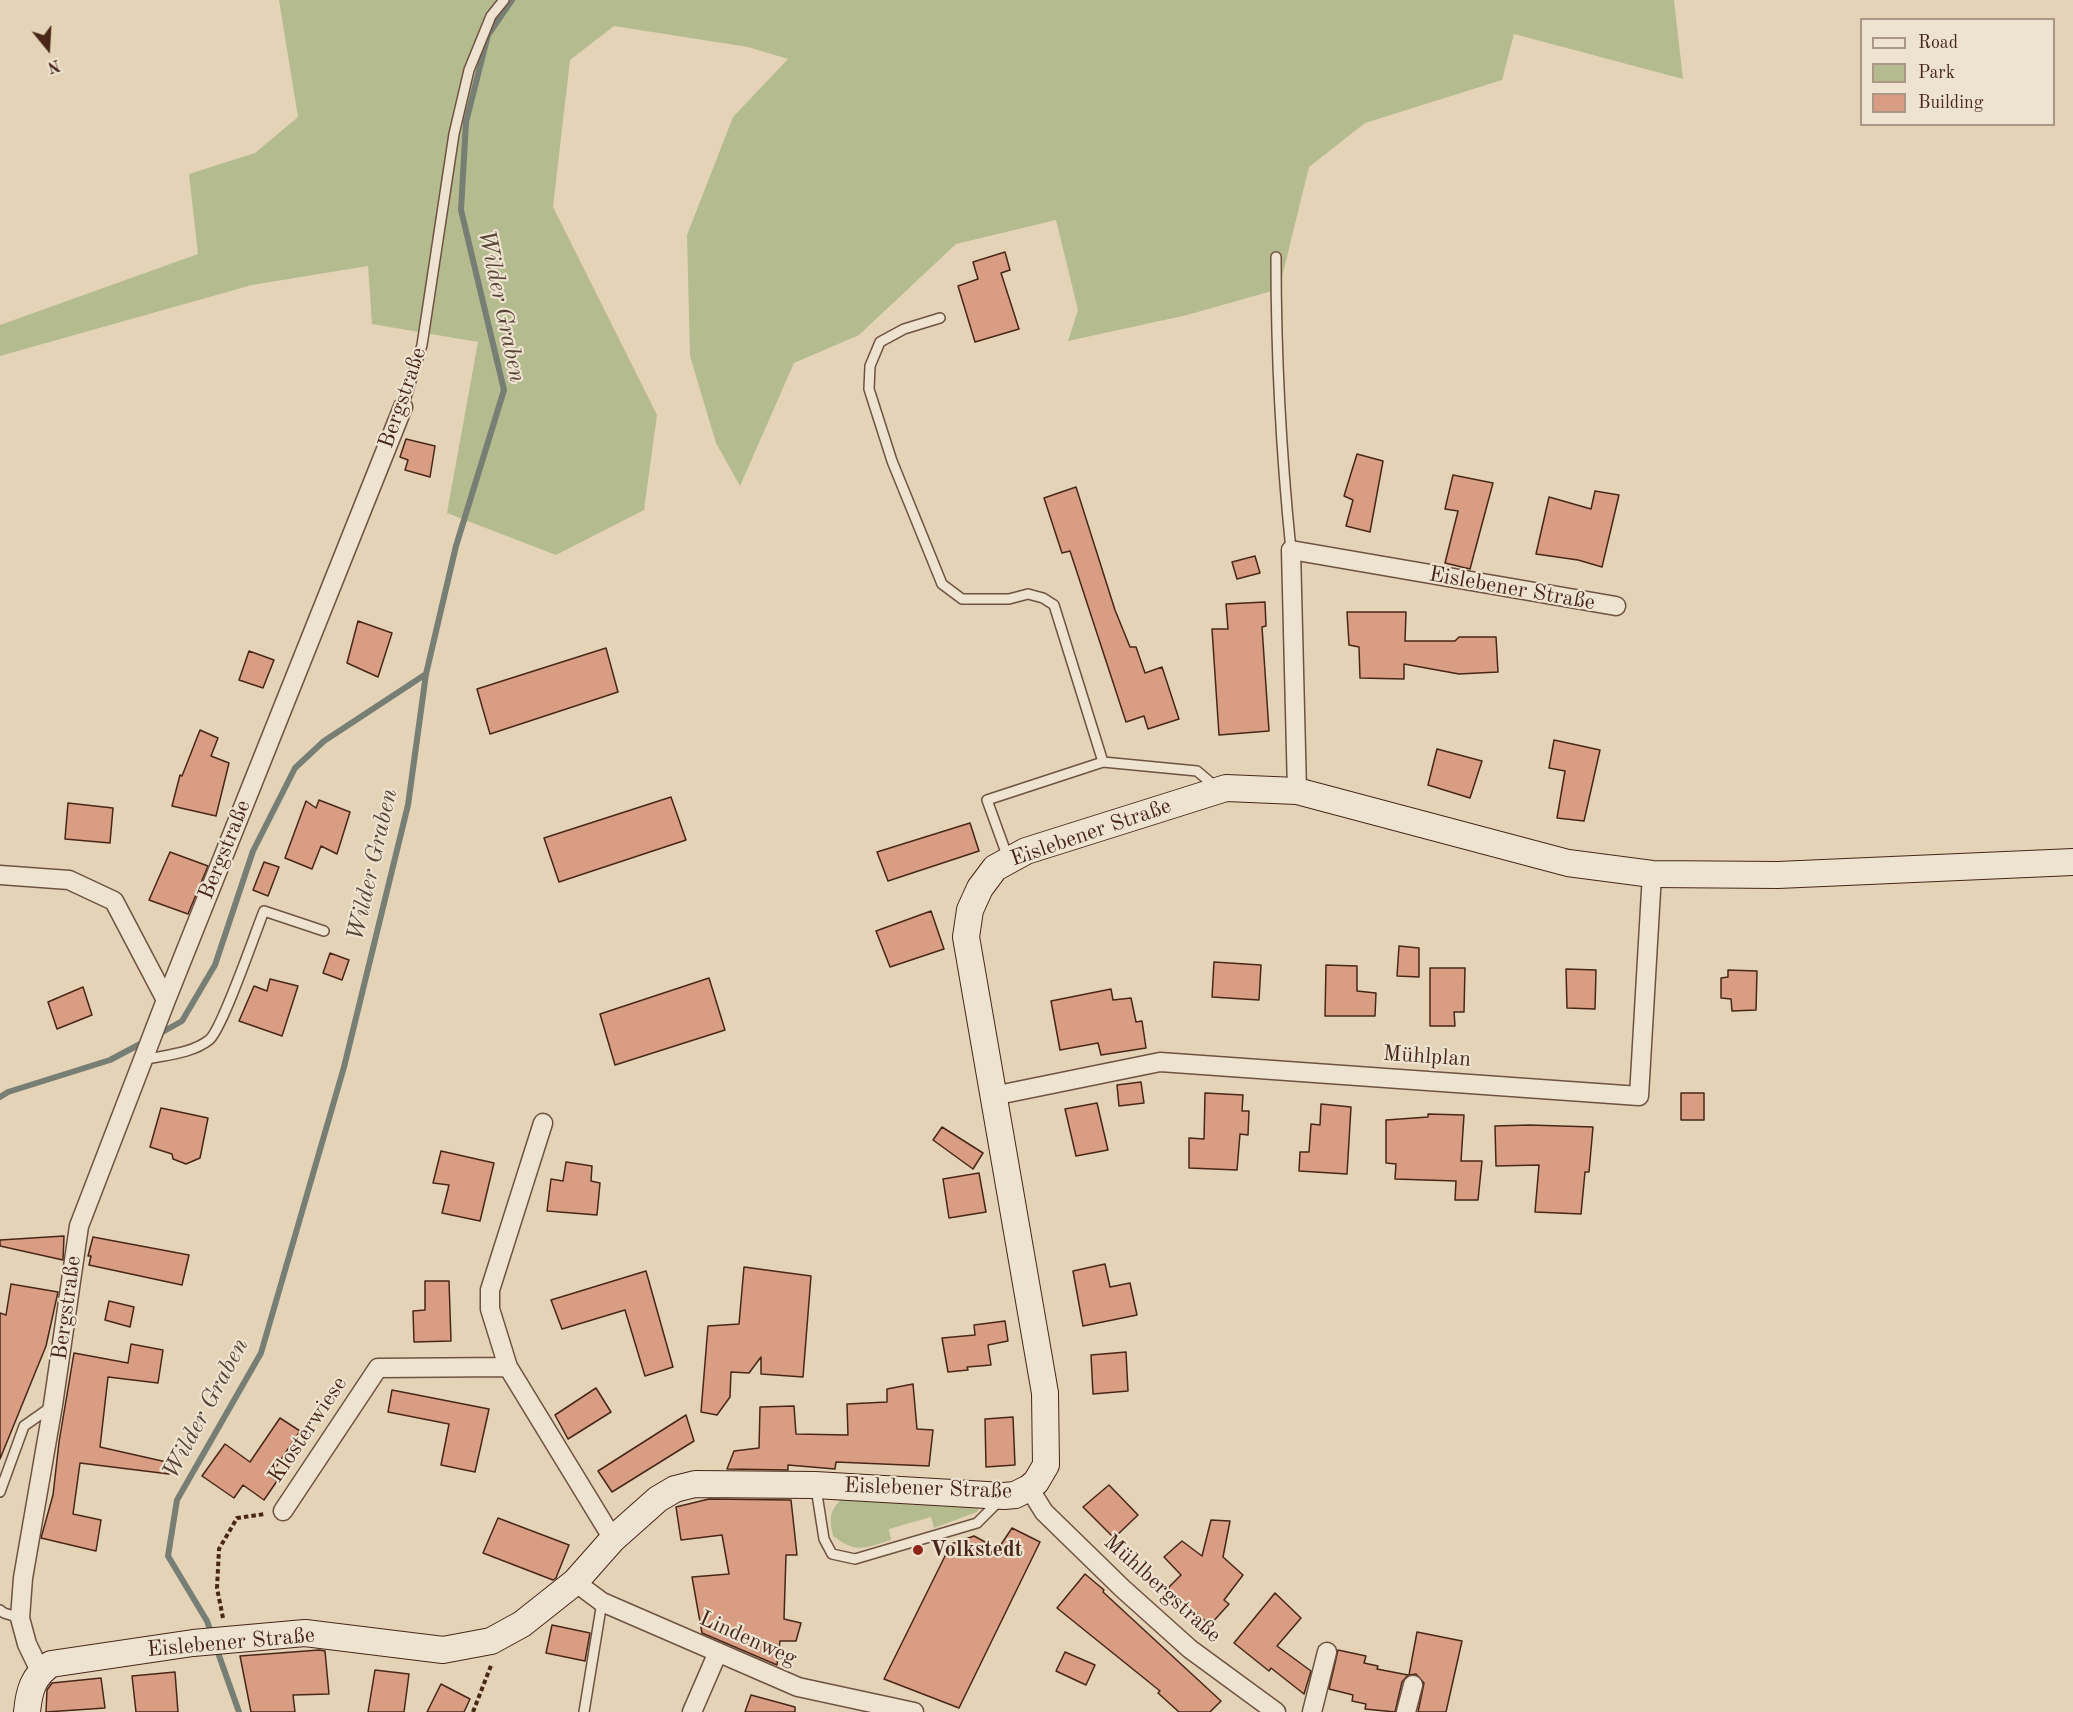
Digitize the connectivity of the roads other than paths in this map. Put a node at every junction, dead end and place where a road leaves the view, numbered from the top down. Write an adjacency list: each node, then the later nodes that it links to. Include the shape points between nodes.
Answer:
1 (504, 0): 4 (lane, Bergstraße, via 491,16 469,70 454,134 422,345)
2 (1276, 257): 5 (lane, via 1276,344)
3 (940, 318): 7 (lane, via 904,329 880,342 870,366 869,389 892,461 942,584 962,599 1009,599 1028,594 1054,605)
4 (403, 407): 15 (street, Bergstraße)
5 (1291, 550): 6 (street, Eislebener Straße); 9 (street)
6 (1616, 606)
7 (1103, 762): 8 (lane, via 1197,771); 10 (lane, via 987,800)
8 (1219, 790): 9 (main road, Eislebener Straße); 10 (main road, Eislebener Straße, via 1026,850)
9 (1297, 791): 13 (main road, Eislebener Straße, via 1568,863)
10 (1009, 860): 17 (main road, Eislebener Straße, via 995,868 980,888 970,910 966,937)
11 (2073, 862): 13 (main road, Eislebener Straße, via 1778,875)
12 (0, 874): 15 (street, via 69,880 114,901)
13 (1652, 874): 17 (street, Mühlplan, via 1639,1096 1160,1062)
14 (324, 931): 16 (lane, via 264,912 211,1039 190,1050)
15 (165, 1000): 16 (street, Bergstraße)
16 (144, 1056): 20 (street, Bergstraße, via 79,1226)
17 (993, 1096): 22 (main road, Eislebener Straße, via 1045,1393 1046,1465)
18 (543, 1123): 19 (street, via 490,1290 490,1309)
19 (508, 1367): 25 (street, Klosterwiese, via 378,1368); 26 (street)
20 (53, 1405): 23 (lane, via 24,1426); 30 (street, Bergstraße, via 23,1578)
21 (815, 1485): 24 (main road, Eislebener Straße); 24 (lane, via 824,1539 832,1554 855,1559 976,1523); 26 (main road, Eislebener Straße, via 696,1484 675,1489)
22 (1029, 1488): 24 (main road, Eislebener Straße); 39 (street, Mühlbergstraße, via 1044,1512 1122,1588 1190,1649)
23 (0, 1492)
24 (1004, 1496)
25 (283, 1511)
26 (613, 1539): 27 (main road, Eislebener Straße)
27 (575, 1582): 28 (street, Lindenweg); 33 (main road, Eislebener Straße, via 522,1624 491,1641 443,1650 305,1633 193,1643 51,1664)
28 (602, 1602): 31 (street, Lindenweg); 36 (lane)
29 (0, 1610): 30 (lane)
30 (20, 1618): 33 (street, Bergstraße)
31 (718, 1652): 37 (street); 38 (street, Lindenweg, via 798,1687)
32 (1327, 1652): 40 (street)
33 (40, 1671): 35 (main road, via 30,1689)
34 (1413, 1685): 41 (street)
35 (27, 1712)
36 (584, 1712)
37 (692, 1712)
38 (914, 1712)
39 (1276, 1712)
40 (1312, 1712)
41 (1406, 1712)

